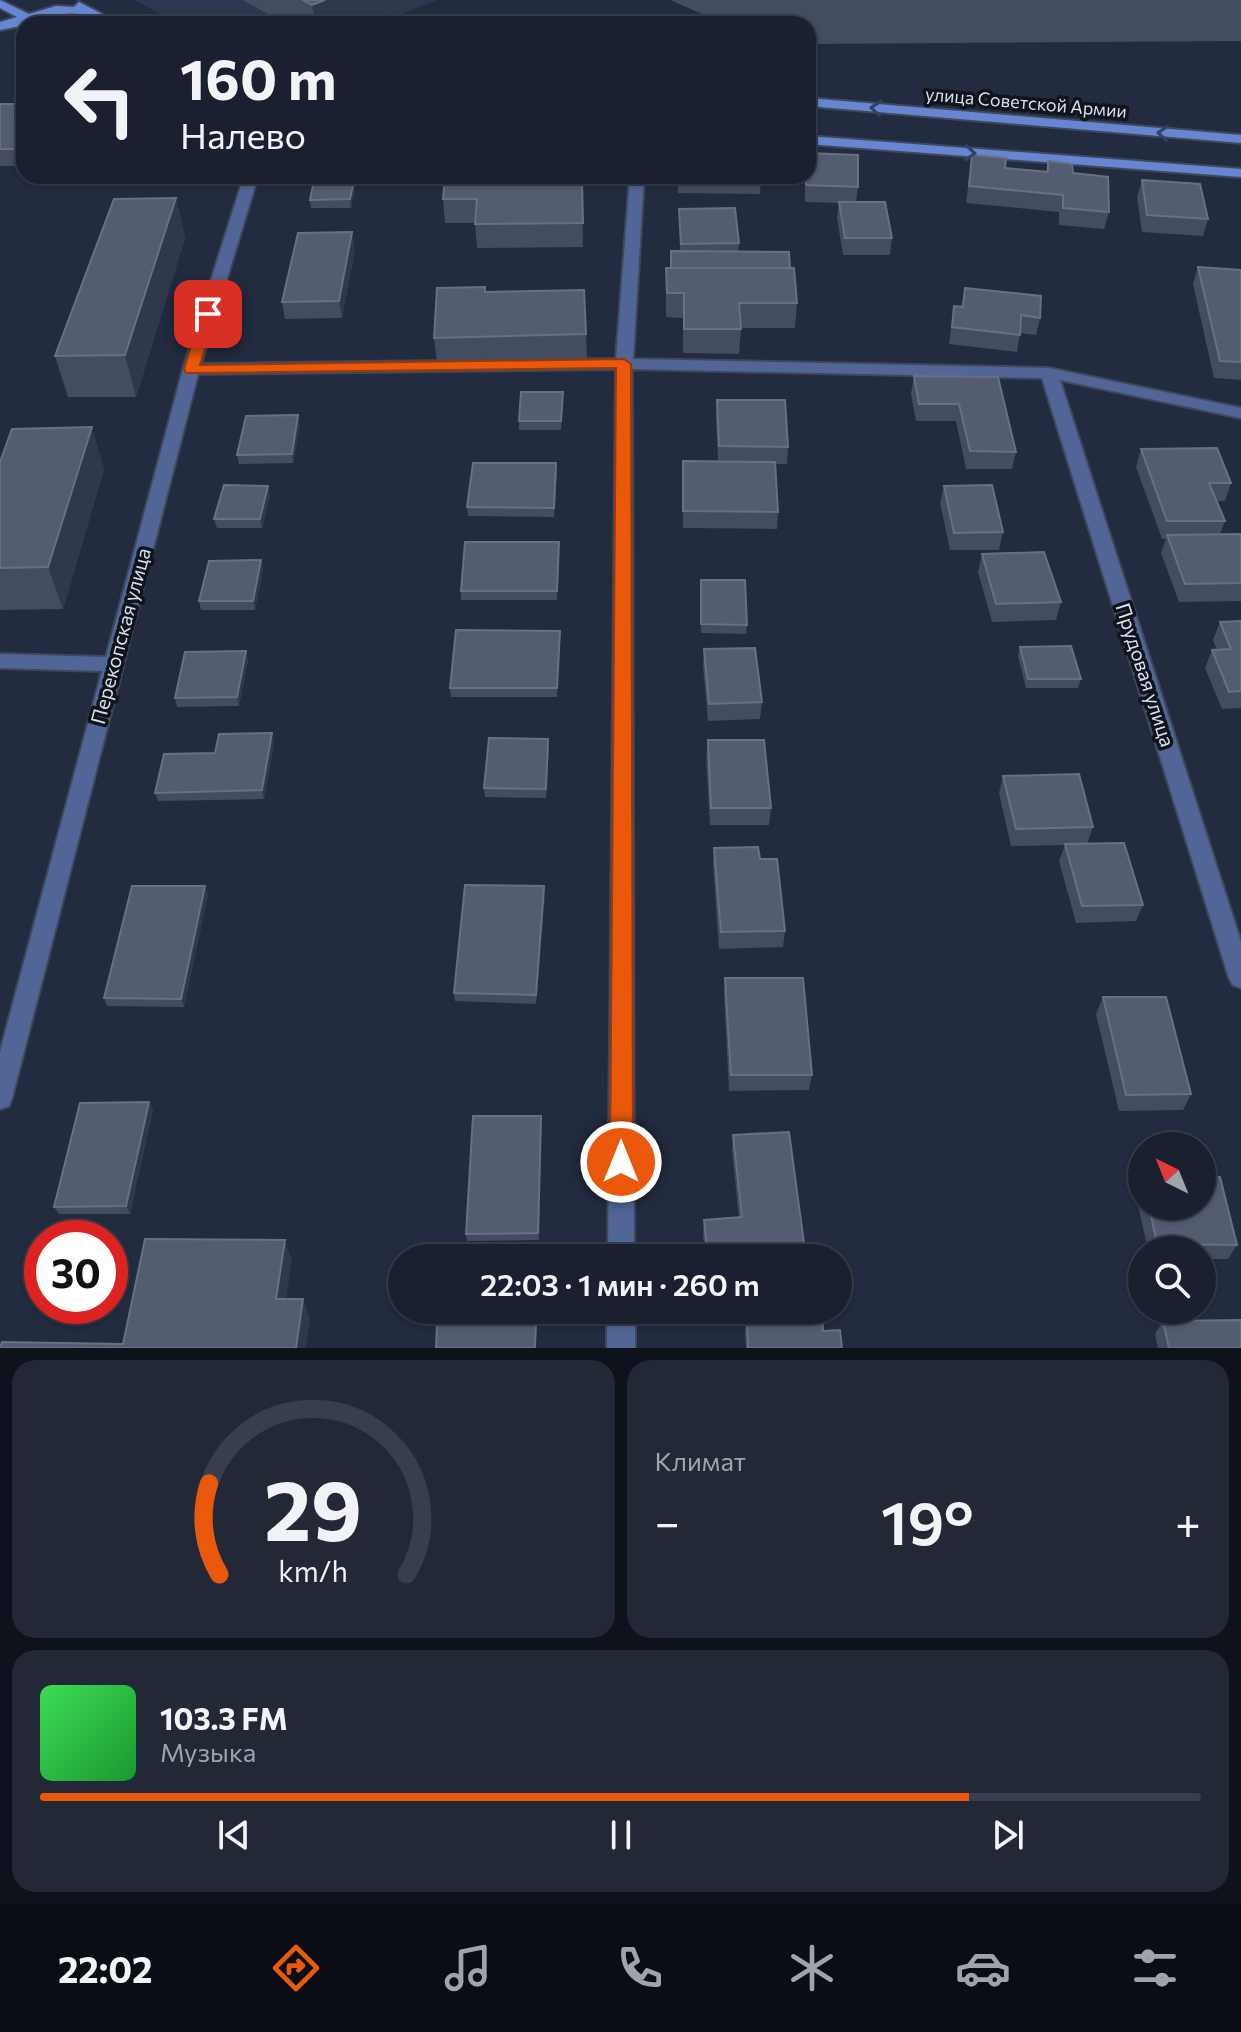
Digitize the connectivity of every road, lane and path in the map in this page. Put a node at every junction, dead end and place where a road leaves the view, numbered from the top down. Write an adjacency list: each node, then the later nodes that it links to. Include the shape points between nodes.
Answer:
1 (69, 0): 4 (main road)
2 (30, 1): 5 (main road)
3 (0, 3): 5 (main road)
4 (91, 12): 5 (main road); 6 (main road)
5 (22, 15)
6 (99, 16)
7 (816, 104): 8 (main road, улица Советской Армии, one-way to 7)
8 (911, 130): 9 (main road, улица Советской Армии); 10 (main road, улица Советской Армии, one-way to 8); 11 (main road, улица Советской Армии, one-way to 11)
9 (816, 139)
10 (1241, 139)
11 (1241, 173)
12 (249, 184): 15 (street, Перекопская улица)
13 (636, 184): 14 (street)
14 (624, 364): 15 (street); 16 (street); 22 (street)
15 (191, 369): 19 (street, Перекопская улица)
16 (1049, 373): 17 (street); 20 (street, Прудовая улица)
17 (1241, 413)
18 (0, 661): 19 (street)
19 (114, 664): 21 (street, Перекопская улица)
20 (1241, 978)
21 (0, 1098)
22 (621, 1244)
23 (621, 1324): 24 (street)
24 (621, 1348)

